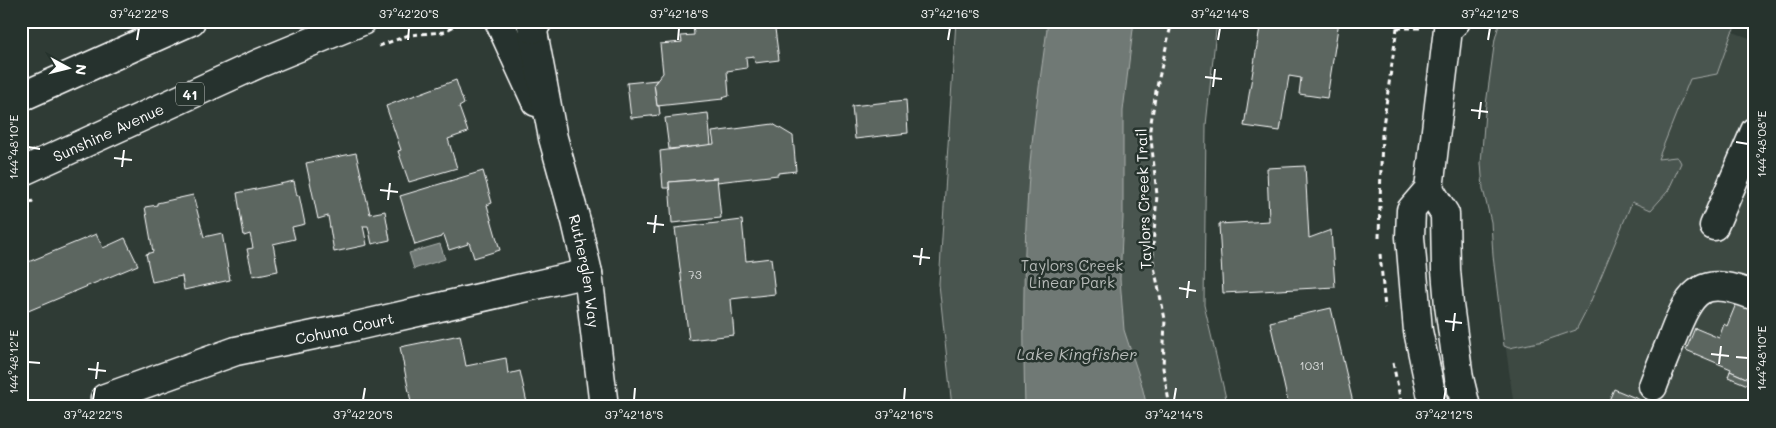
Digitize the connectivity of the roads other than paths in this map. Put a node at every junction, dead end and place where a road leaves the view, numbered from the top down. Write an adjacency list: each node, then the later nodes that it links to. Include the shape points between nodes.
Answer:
1 (191, 21): 6 (main road)
2 (362, 21): 9 (main road, Sunshine Avenue / 41, via 260,63)
3 (499, 21): 8 (main road, Rutherglen Way)
4 (534, 24): 8 (main road, Rutherglen Way)
5 (1449, 24): 11 (main road)
6 (21, 97)
7 (1755, 131): 10 (main road, via 1722,229)
8 (552, 138): 12 (main road, Rutherglen Way)
9 (21, 172)
10 (1755, 175)
11 (1429, 189): 15 (main road, via 1445,214 1449,305); 16 (main road, via 1411,210 1410,237 1418,331)
12 (588, 273): 17 (main road, Cohuna Court, via 236,351); 18 (main road, Rutherglen Way)
13 (1755, 296): 14 (main road, via 1729,286 1716,286 1706,288 1689,300 1680,315)
14 (1653, 386)
15 (1463, 393): 16 (main road)
16 (1432, 396)
17 (105, 398)
18 (604, 407)

